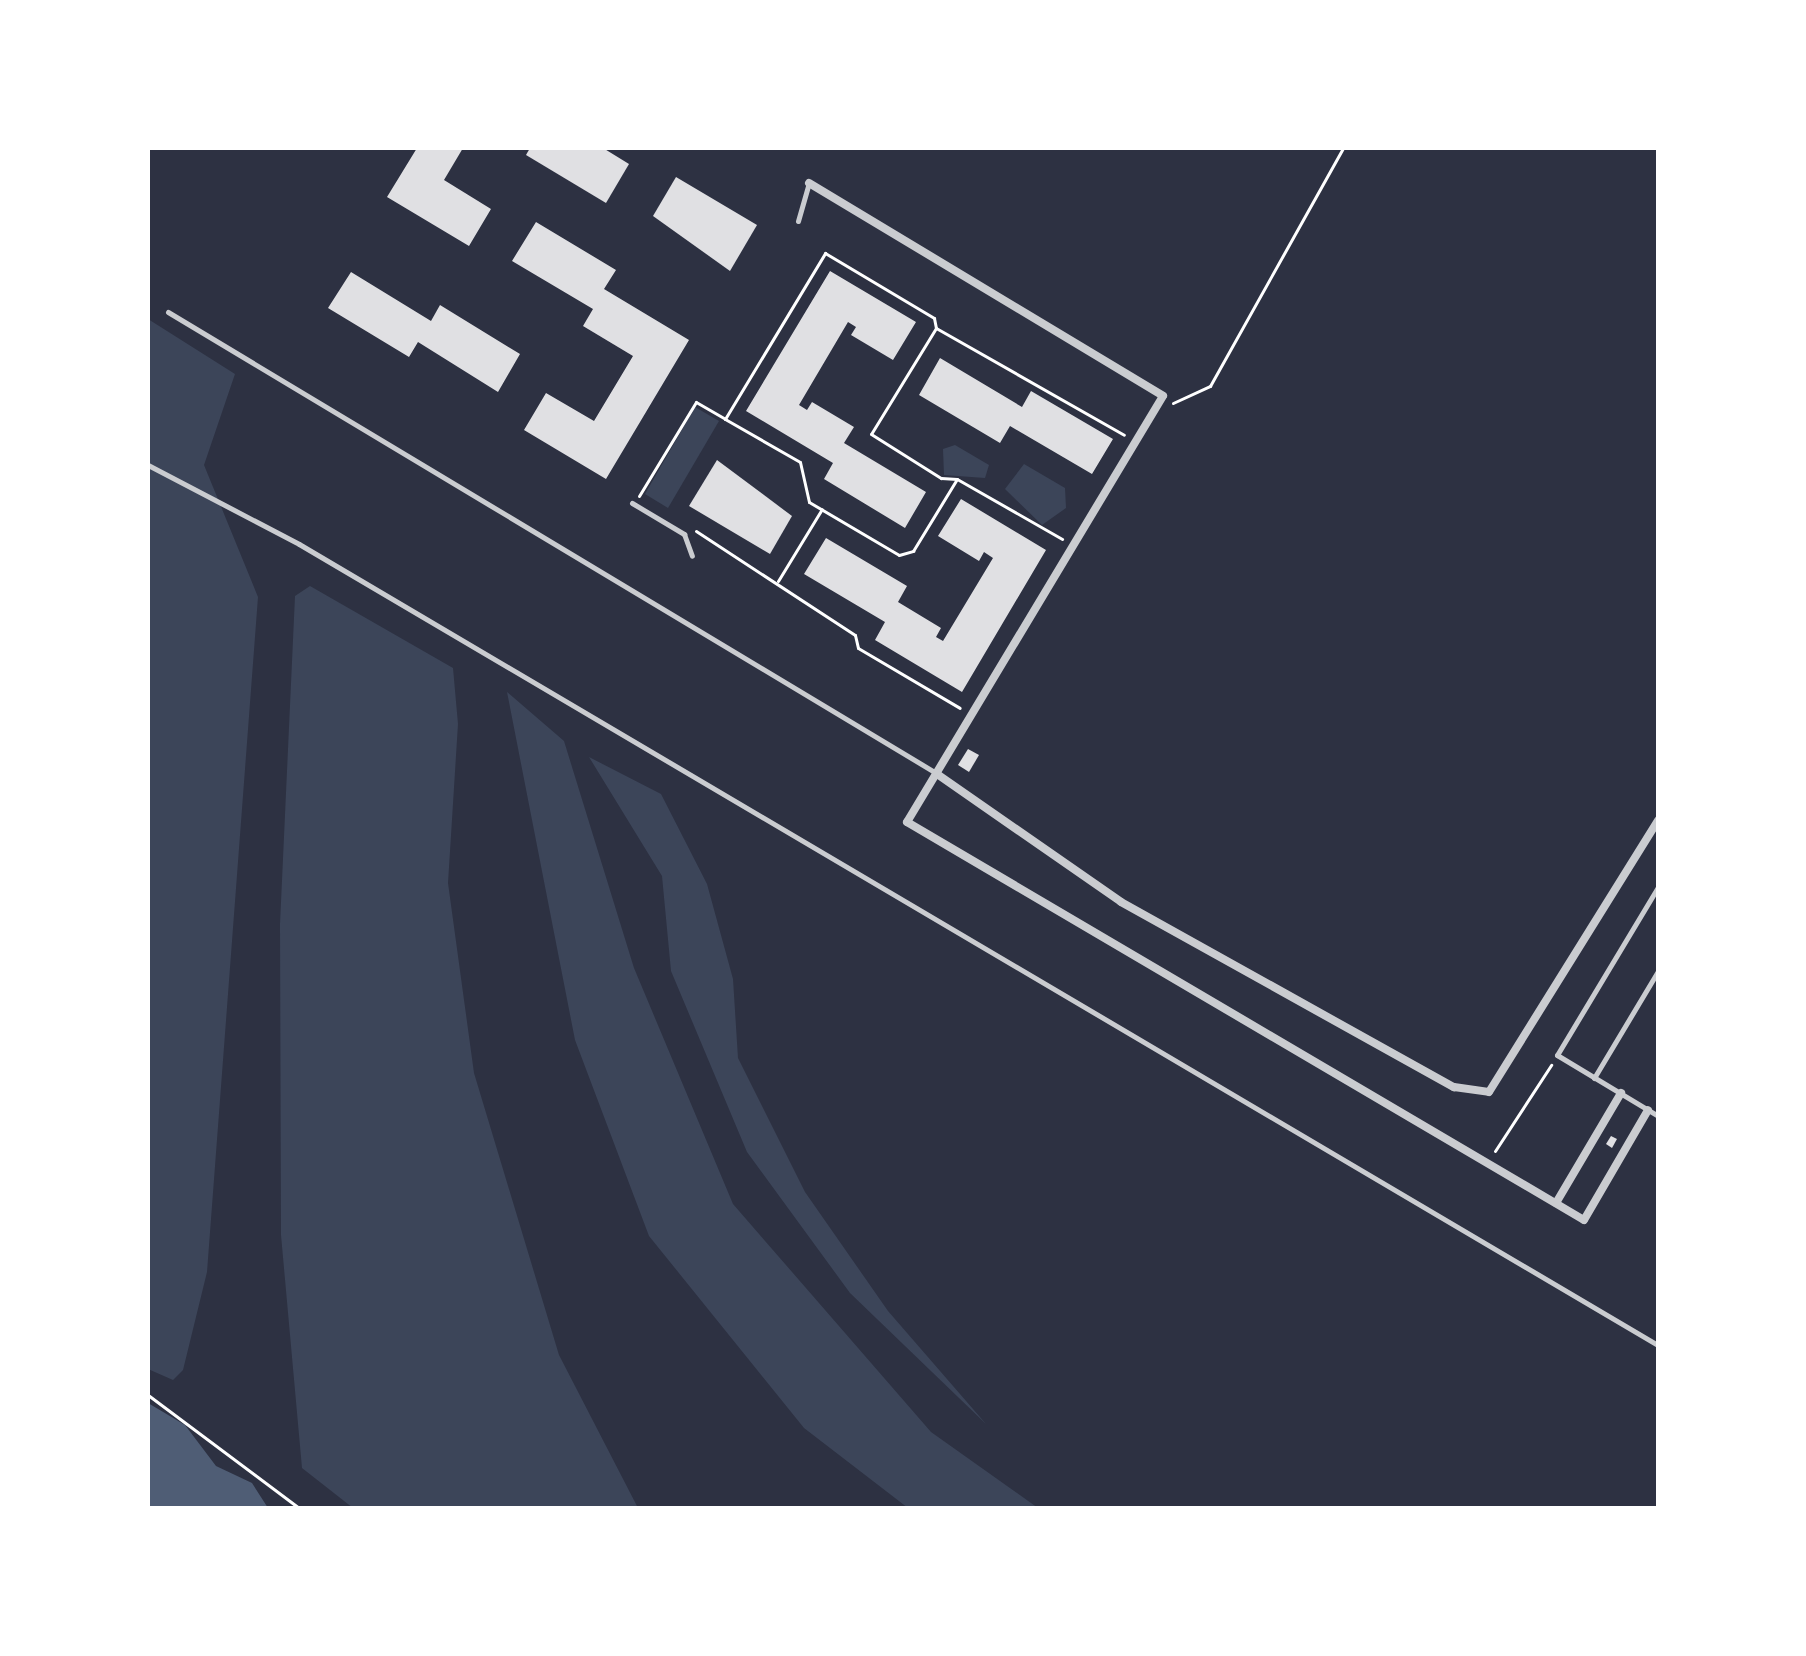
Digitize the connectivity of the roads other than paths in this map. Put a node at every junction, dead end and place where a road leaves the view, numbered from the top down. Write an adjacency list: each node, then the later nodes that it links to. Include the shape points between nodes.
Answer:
1 (809, 183): 2 (lane); 7 (street, via 1163,396)
2 (798, 221)
3 (168, 312): 7 (lane)
4 (148, 465): 16 (lane, via 313,552)
5 (632, 503): 6 (lane, via 684,534)
6 (692, 556)
7 (937, 774): 8 (street, via 1121,902 1454,1087 1489,1092); 15 (street, via 907,822)
8 (1658, 820)
9 (1658, 887): 11 (lane, via 1557,1055)
10 (1658, 971): 11 (lane)
11 (1594, 1078): 12 (lane)
12 (1621, 1093): 13 (lane); 15 (street)
13 (1648, 1110): 14 (lane); 15 (street, via 1584,1220)
14 (1658, 1116)
15 (1556, 1203)
16 (1658, 1345)

